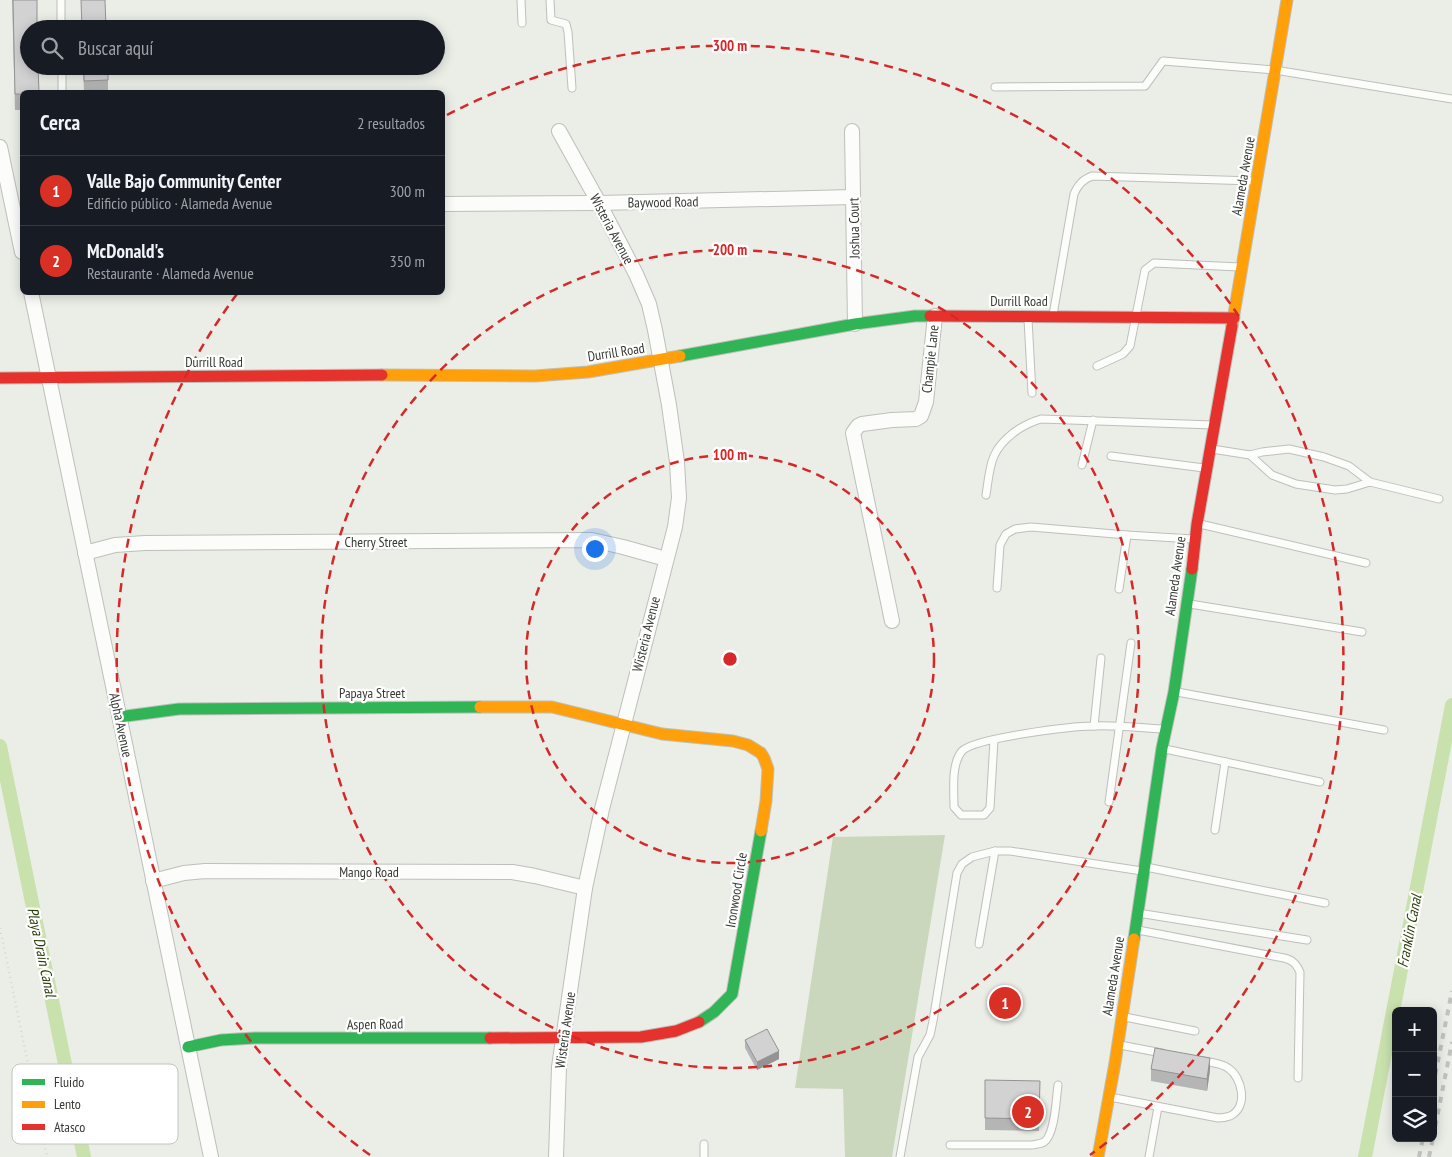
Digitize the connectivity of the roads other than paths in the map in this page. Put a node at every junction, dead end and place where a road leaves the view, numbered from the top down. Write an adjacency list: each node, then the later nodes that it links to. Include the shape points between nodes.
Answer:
1 (61, 0): 5 (lane)
2 (521, 0): 6 (lane)
3 (550, 0): 10 (lane, via 551,20 567,26)
4 (1286, 0): 7 (street, Alameda Avenue)
5 (61, 20)
6 (522, 23)
7 (1275, 70): 9 (lane, via 1163,61 1144,86); 12 (lane); 16 (street, Alameda Avenue)
8 (62, 75): 11 (lane)
9 (995, 87)
10 (572, 88)
11 (62, 90)
12 (1452, 99)
13 (558, 130): 18 (street, Wisteria Avenue)
14 (852, 131): 17 (street, Joshua Court)
15 (0, 147): 20 (street)
16 (1257, 181): 22 (street, Alameda Avenue); 26 (lane, via 1092,176 1086,179 1074,194)
17 (853, 196): 18 (street, Baywood Road); 29 (street, Joshua Court)
18 (599, 203): 19 (street, Baywood Road); 30 (street, Wisteria Avenue, via 649,304)
19 (445, 204)
20 (18, 205): 21 (street)
21 (20, 228)
22 (1243, 267): 27 (lane, via 1154,263 1145,270); 28 (street, Alameda Avenue)
23 (32, 295): 33 (street, Alpha Avenue)
24 (935, 316): 25 (street, Durrill Road); 29 (street, Durrill Road); 54 (street, Champie Lane, via 926,402 921,416 862,424 852,434)
25 (1028, 316): 26 (street, Durrill Road); 34 (lane)
26 (1053, 316): 27 (street, Durrill Road)
27 (1135, 318): 28 (street, Durrill Road); 31 (lane, via 1127,351)
28 (1234, 318): 36 (street, Alameda Avenue)
29 (856, 324): 30 (street, Durrill Road)
30 (660, 360): 33 (street, Durrill Road, via 588,372 536,376); 49 (street, Wisteria Avenue, via 679,484 675,527)
31 (1097, 366)
32 (0, 378): 33 (street, Durrill Road)
33 (48, 378): 48 (street, Alpha Avenue)
34 (1032, 393)
35 (1093, 420): 36 (lane); 40 (lane); 43 (lane, via 1042,419 1020,428 1004,441 994,457)
36 (1216, 425): 37 (street, Alameda Avenue)
37 (1211, 449): 38 (lane); 41 (street, Alameda Avenue)
38 (1250, 455): 42 (lane, via 1289,449 1349,466); 42 (lane, via 1272,475 1296,484 1335,490)
39 (1111, 456): 41 (lane)
40 (1082, 465)
41 (1207, 468): 45 (street, Alameda Avenue)
42 (1370, 482): 44 (lane)
43 (986, 495)
44 (1439, 498)
45 (1197, 524): 47 (street, Alameda Avenue); 50 (lane)
46 (1126, 536): 47 (lane); 51 (lane, via 1031,527 1015,529 1006,534 1000,546); 52 (lane)
47 (1196, 539): 53 (street, Alameda Avenue)
48 (85, 553): 49 (street, Cherry Street, via 115,545 145,544 592,540); 59 (street, Alpha Avenue)
49 (666, 559): 60 (street, Wisteria Avenue)
50 (1366, 563)
51 (997, 588)
52 (1119, 589)
53 (1188, 604): 55 (lane); 58 (street, Alameda Avenue)
54 (892, 620)
55 (1362, 632)
56 (1131, 643): 62 (lane)
57 (1101, 658): 61 (lane)
58 (1174, 692): 63 (street, Alameda Avenue); 64 (lane)
59 (119, 717): 60 (street, Papaya Street, via 179,709 552,707); 73 (street, Alpha Avenue)
60 (623, 725): 74 (street, Wisteria Avenue); 82 (street, Ironwood Circle, via 741,743 758,750 766,760 766,801 738,967 732,994 724,1005 677,1031 654,1036)
61 (1094, 726): 62 (lane); 65 (lane, via 1039,731)
62 (1119, 727): 63 (lane); 69 (lane)
63 (1166, 729): 66 (street, Alameda Avenue)
64 (1384, 730)
65 (994, 740): 65 (lane, via 964,749 957,759 954,807 961,815 984,815 990,808)
66 (1162, 748): 67 (lane); 72 (street, Alameda Avenue)
67 (1225, 762): 68 (lane); 70 (lane)
68 (1320, 782)
69 (1108, 802)
70 (1215, 830)
71 (995, 851): 72 (lane); 79 (lane); 96 (lane, via 972,857 956,873 933,1021 930,1035 918,1057)
72 (1145, 869): 75 (lane); 76 (street, Alameda Avenue)
73 (153, 881): 74 (street, Mango Road, via 204,872 512,872); 84 (street, Alpha Avenue)
74 (585, 888): 82 (street, Wisteria Avenue)
75 (1325, 903)
76 (1138, 913): 77 (street, Alameda Avenue); 78 (lane)
77 (1136, 930): 80 (street, Alameda Avenue); 87 (lane, via 1291,960 1297,965 1300,972)
78 (1307, 940)
79 (979, 944)
80 (1122, 1016): 81 (lane); 83 (street, Alameda Avenue)
81 (1195, 1031)
82 (564, 1038): 84 (street, Aspen Road, via 249,1038 204,1042); 94 (street, Wisteria Avenue, via 559,1067)
83 (1118, 1045): 85 (lane); 89 (street, Alameda Avenue)
84 (188, 1047): 93 (street, Alpha Avenue)
85 (1166, 1054)
86 (1195, 1060): 90 (lane, via 1224,1065 1236,1075 1241,1089 1241,1102 1237,1109 1231,1116 1218,1118)
87 (1298, 1078)
88 (1058, 1085): 92 (lane, via 1053,1126 1043,1142 1032,1145)
89 (1110, 1097): 90 (lane); 97 (street, Alameda Avenue)
90 (1158, 1107): 98 (lane)
91 (704, 1144): 95 (lane)
92 (950, 1145)
93 (211, 1157)
94 (556, 1157)
95 (704, 1157)
96 (900, 1157)
97 (1098, 1157)
98 (1149, 1157)

